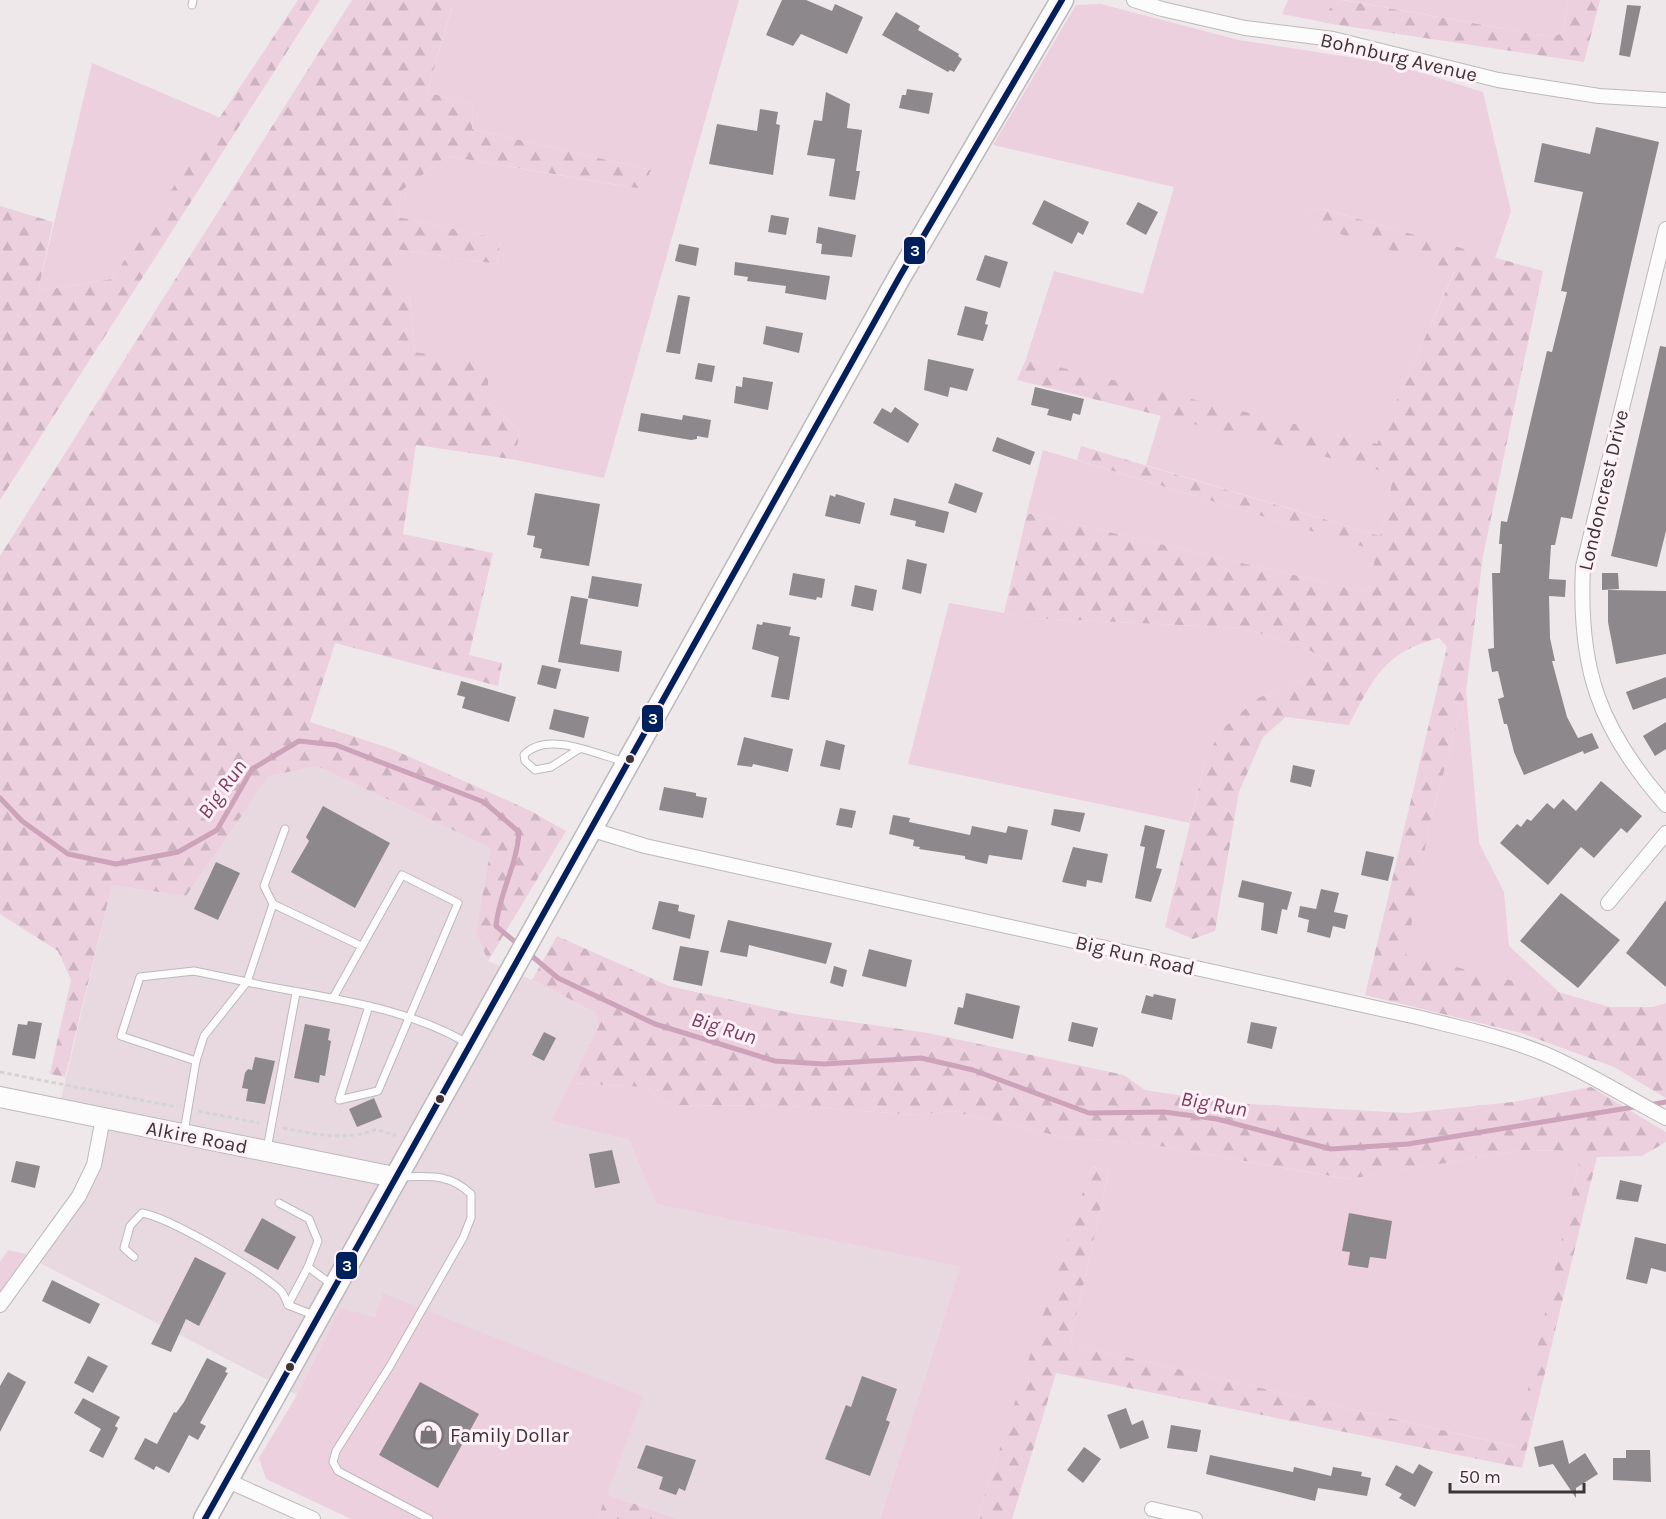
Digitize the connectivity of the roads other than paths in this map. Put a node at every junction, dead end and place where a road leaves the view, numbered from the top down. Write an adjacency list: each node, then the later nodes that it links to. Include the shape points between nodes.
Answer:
1 (1062, 0): 6 (main road, via 900,276)
2 (1134, 0): 3 (street, Bohnburg Avenue, via 1245,28 1333,39 1498,80 1599,96)
3 (1666, 100)
4 (1666, 229): 7 (street, Londoncrest Drive, via 1583,567 1581,607 1586,656 1612,735)
5 (579, 749): 5 (lane, via 551,742 531,748 524,755 534,770 543,770); 6 (lane)
6 (627, 762): 9 (main road)
7 (1666, 805)
8 (285, 829): 12 (lane, via 264,886)
9 (590, 829): 19 (main road); 23 (street, Big Run Road, via 645,846 1498,1038 1597,1079)
10 (1666, 833): 11 (street)
11 (1608, 903)
12 (273, 904): 13 (lane); 14 (lane)
13 (361, 946): 16 (lane); 18 (lane, via 402,875 458,903)
14 (247, 982): 15 (lane); 20 (lane, via 204,1036); 20 (lane, via 194,971 140,977 121,1036)
15 (296, 993): 16 (lane); 25 (lane)
16 (333, 998): 17 (lane)
17 (369, 1006): 18 (lane); 18 (lane, via 339,1100 378,1091)
18 (410, 1017): 19 (lane)
19 (470, 1044): 26 (main road)
20 (196, 1060): 24 (lane)
21 (0, 1097): 22 (main road, Alkire Road)
22 (103, 1118): 24 (main road, Alkire Road); 31 (street, via 94,1165 79,1196)
23 (1666, 1118)
24 (183, 1134): 25 (main road, Alkire Road)
25 (267, 1151): 26 (main road, Alkire Road)
26 (394, 1177): 30 (main road); 38 (lane, via 437,1175 453,1179 471,1194 471,1218 333,1462 338,1471)
27 (279, 1203): 29 (lane, via 309,1219 318,1241)
28 (134, 1257): 32 (lane, via 124,1248 130,1226 142,1214 154,1215 220,1250 281,1290)
29 (308, 1267): 30 (lane); 32 (lane)
30 (335, 1286): 33 (main road)
31 (0, 1305)
32 (288, 1305): 33 (lane)
33 (318, 1317): 34 (main road)
34 (226, 1480): 36 (main road); 37 (street)
35 (1152, 1509): 39 (street)
36 (205, 1519)
37 (313, 1519)
38 (429, 1519)
39 (1196, 1519)

